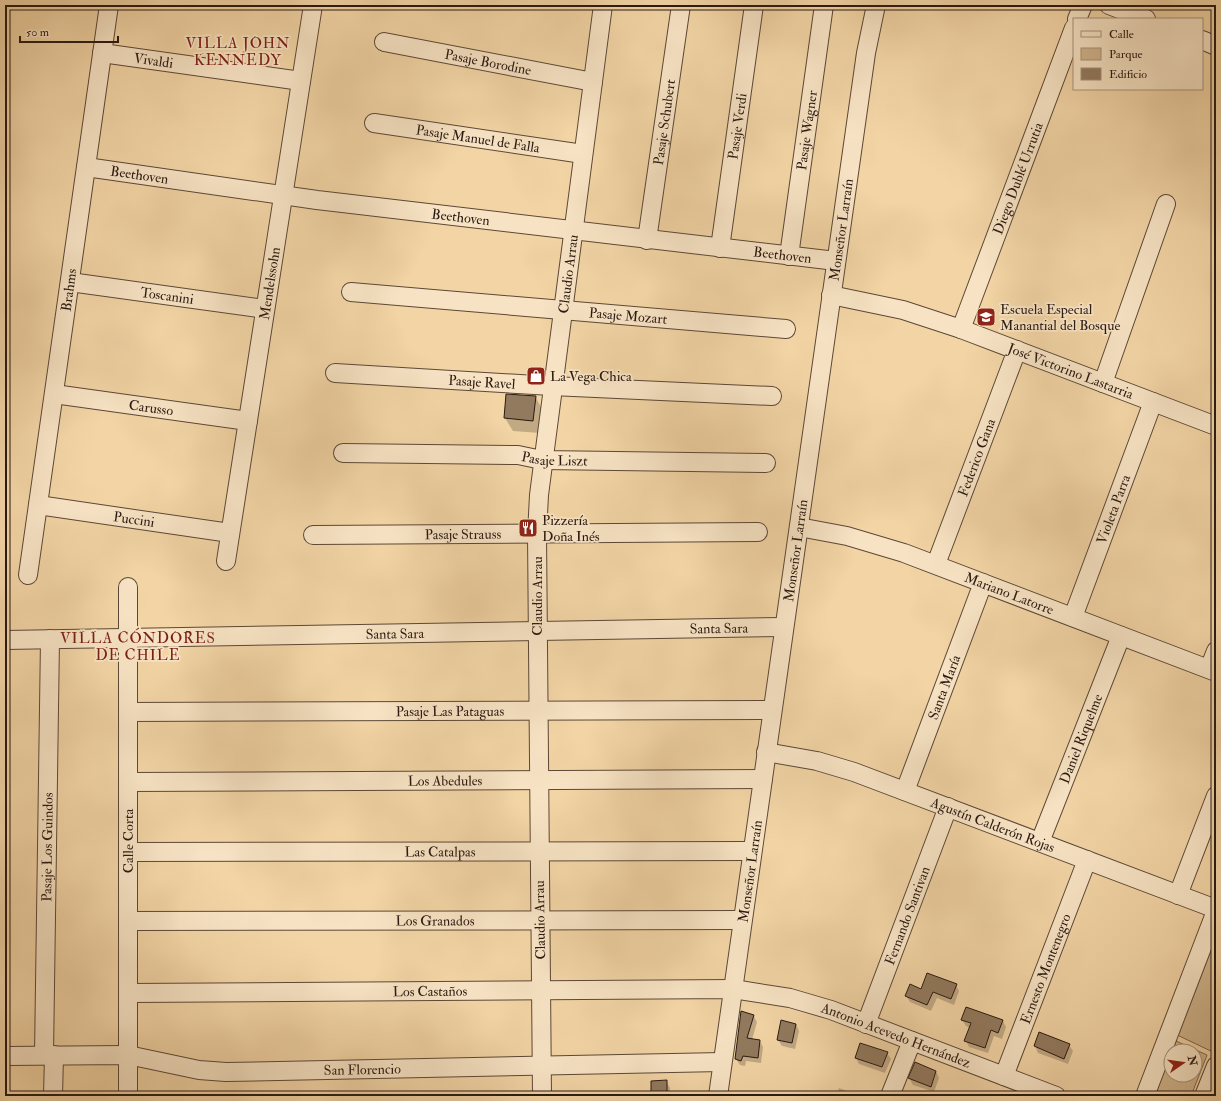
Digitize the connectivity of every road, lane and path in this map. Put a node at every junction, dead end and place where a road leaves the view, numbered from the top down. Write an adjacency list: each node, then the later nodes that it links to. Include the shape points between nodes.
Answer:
1 (109, 5): 16 (street, Brahms)
2 (313, 5): 17 (street, Mendelssohn)
3 (603, 5): 18 (street, Claudio Arrau)
4 (681, 5): 25 (street, Pasaje Schubert)
5 (754, 5): 26 (street, Pasaje Verdi)
6 (824, 5): 27 (street, Pasaje Wagner)
7 (876, 5): 28 (street, Monseñor Larraín, via 866,53)
8 (1083, 5): 10 (street)
9 (1109, 5): 11 (street)
10 (1077, 18)
11 (1143, 18)
12 (1073, 31): 35 (street, Diego Dublé Urrutia)
13 (1203, 40): 15 (street)
14 (384, 42): 18 (street, Pasaje Borodine)
15 (1216, 46)
16 (102, 53): 17 (street, Vivaldi); 21 (street, Brahms)
17 (301, 82): 22 (street, Mendelssohn)
18 (592, 82): 20 (street, Claudio Arrau)
19 (374, 123): 20 (street, Pasaje Manuel de Falla)
20 (583, 154): 24 (street, Claudio Arrau)
21 (86, 167): 22 (street, Beethoven); 29 (street, Brahms)
22 (283, 196): 24 (street, Beethoven); 32 (street, Mendelssohn)
23 (1166, 204): 38 (street)
24 (573, 231): 25 (street, Beethoven); 33 (street, Claudio Arrau)
25 (648, 240): 26 (street, Beethoven)
26 (720, 248): 27 (street, Beethoven)
27 (789, 256): 28 (street, Beethoven)
28 (836, 261): 31 (street, Monseñor Larraín)
29 (70, 282): 32 (street, Toscanini); 40 (street, Brahms)
30 (351, 292): 33 (street, Pasaje Mozart)
31 (831, 295): 35 (street, José Victorino Lastarria, via 903,310); 49 (street, Monseñor Larraín)
32 (265, 309): 43 (street, Mendelssohn)
33 (562, 309): 34 (street, Pasaje Mozart); 39 (street, Claudio Arrau)
34 (786, 329)
35 (961, 329): 36 (street, José Victorino Lastarria)
36 (1017, 350): 38 (street, José Victorino Lastarria); 55 (street, Federico Gana)
37 (335, 373): 39 (street, Pasaje Ravel)
38 (1103, 383): 42 (street, José Victorino Lastarria)
39 (552, 386): 41 (street, Pasaje Ravel); 46 (street, Claudio Arrau)
40 (54, 394): 43 (street, Carusso); 48 (street, Brahms)
41 (772, 396)
42 (1153, 402): 44 (street, José Victorino Lastarria); 59 (street, Violeta Parra)
43 (248, 420): 51 (street, Mendelssohn)
44 (1216, 426)
45 (342, 453): 46 (street, Pasaje Liszt, via 518,455)
46 (542, 460): 47 (street, Pasaje Liszt); 52 (street, Claudio Arrau)
47 (766, 463)
48 (38, 505): 51 (street, Puccini); 56 (street, Brahms)
49 (798, 527): 55 (street, Mariano Latorre, via 871,542); 60 (street, Monseñor Larraín)
50 (758, 532): 52 (street, Pasaje Strauss)
51 (230, 533): 54 (street, Mendelssohn)
52 (537, 534): 53 (street, Pasaje Strauss); 61 (street, Claudio Arrau)
53 (313, 535)
54 (226, 561)
55 (936, 564): 57 (street, Mariano Latorre)
56 (28, 575)
57 (983, 583): 59 (street, Mariano Latorre); 75 (street, Santa María)
58 (128, 587): 63 (street, Calle Corta)
59 (1073, 618): 62 (street, Mariano Latorre)
60 (784, 627): 61 (street, Santa Sara); 68 (street, Monseñor Larraín)
61 (538, 631): 63 (street, Santa Sara); 69 (street, Claudio Arrau)
62 (1121, 636): 67 (street, Mariano Latorre); 78 (street, Daniel Riquelme)
63 (128, 638): 64 (street, Santa Sara); 70 (street, Calle Corta)
64 (50, 639): 65 (street, Santa Sara); 93 (street, Pasaje Los Guindos)
65 (5, 640)
66 (1216, 651): 67 (street)
67 (1212, 671)
68 (772, 710): 69 (street, Pasaje Las Pataguas); 71 (street, Monseñor Larraín)
69 (538, 711): 70 (street, Pasaje Las Pataguas); 72 (street, Claudio Arrau)
70 (128, 712): 74 (street, Calle Corta)
71 (766, 752): 73 (street, Monseñor Larraín); 75 (street, Agustín Calderón Rojas, via 829,765)
72 (539, 779): 73 (street, Los Abedules); 74 (street, Los Abedules); 80 (street, Claudio Arrau)
73 (763, 779): 79 (street, Monseñor Larraín)
74 (128, 782): 81 (street, Calle Corta)
75 (905, 791): 77 (street, Agustín Calderón Rojas)
76 (1216, 796): 83 (street)
77 (948, 807): 78 (street, Agustín Calderón Rojas); 91 (street, Fernando Santivan)
78 (1040, 842): 82 (street, Agustín Calderón Rojas)
79 (752, 850): 80 (street, Las Catalpas); 86 (street, Monseñor Larraín)
80 (540, 851): 81 (street, Las Catalpas); 85 (street, Claudio Arrau)
81 (128, 852): 87 (street, Calle Corta)
82 (1087, 860): 83 (street, Agustín Calderón Rojas); 99 (street, Ernesto Montenegro)
83 (1178, 895): 84 (street, Agustín Calderón Rojas)
84 (1216, 910): 106 (street)
85 (540, 920): 86 (street, Los Granados); 87 (street, Los Granados); 89 (street, Claudio Arrau)
86 (742, 920): 88 (street, Monseñor Larraín)
87 (128, 921): 90 (street, Calle Corta)
88 (733, 989): 89 (street, Los Castaños); 91 (street, Antonio Acevedo Hernández, via 790,998); 96 (street, Monseñor Larraín)
89 (541, 992): 90 (street, Los Castaños); 97 (street, Claudio Arrau)
90 (128, 993): 94 (street, Calle Corta)
91 (866, 1024): 92 (street, Antonio Acevedo Hernández)
92 (912, 1041): 99 (street, Antonio Acevedo Hernández); 105 (street)
93 (49, 1055): 94 (street, San Florencio); 95 (street, San Florencio); 101 (street, Pasaje Los Guindos)
94 (128, 1055): 97 (street, San Florencio, via 192,1069 226,1072); 102 (street, Calle Corta)
95 (5, 1056)
96 (722, 1062): 97 (street, San Florencio); 104 (street, Monseñor Larraín)
97 (542, 1066): 103 (street, Claudio Arrau)
98 (1216, 1066): 107 (street)
99 (1004, 1076): 100 (street, Antonio Acevedo Hernández)
100 (1050, 1095)
101 (53, 1096)
102 (128, 1096)
103 (542, 1096)
104 (718, 1096)
105 (890, 1096)
106 (1145, 1096)
107 (1204, 1096)

